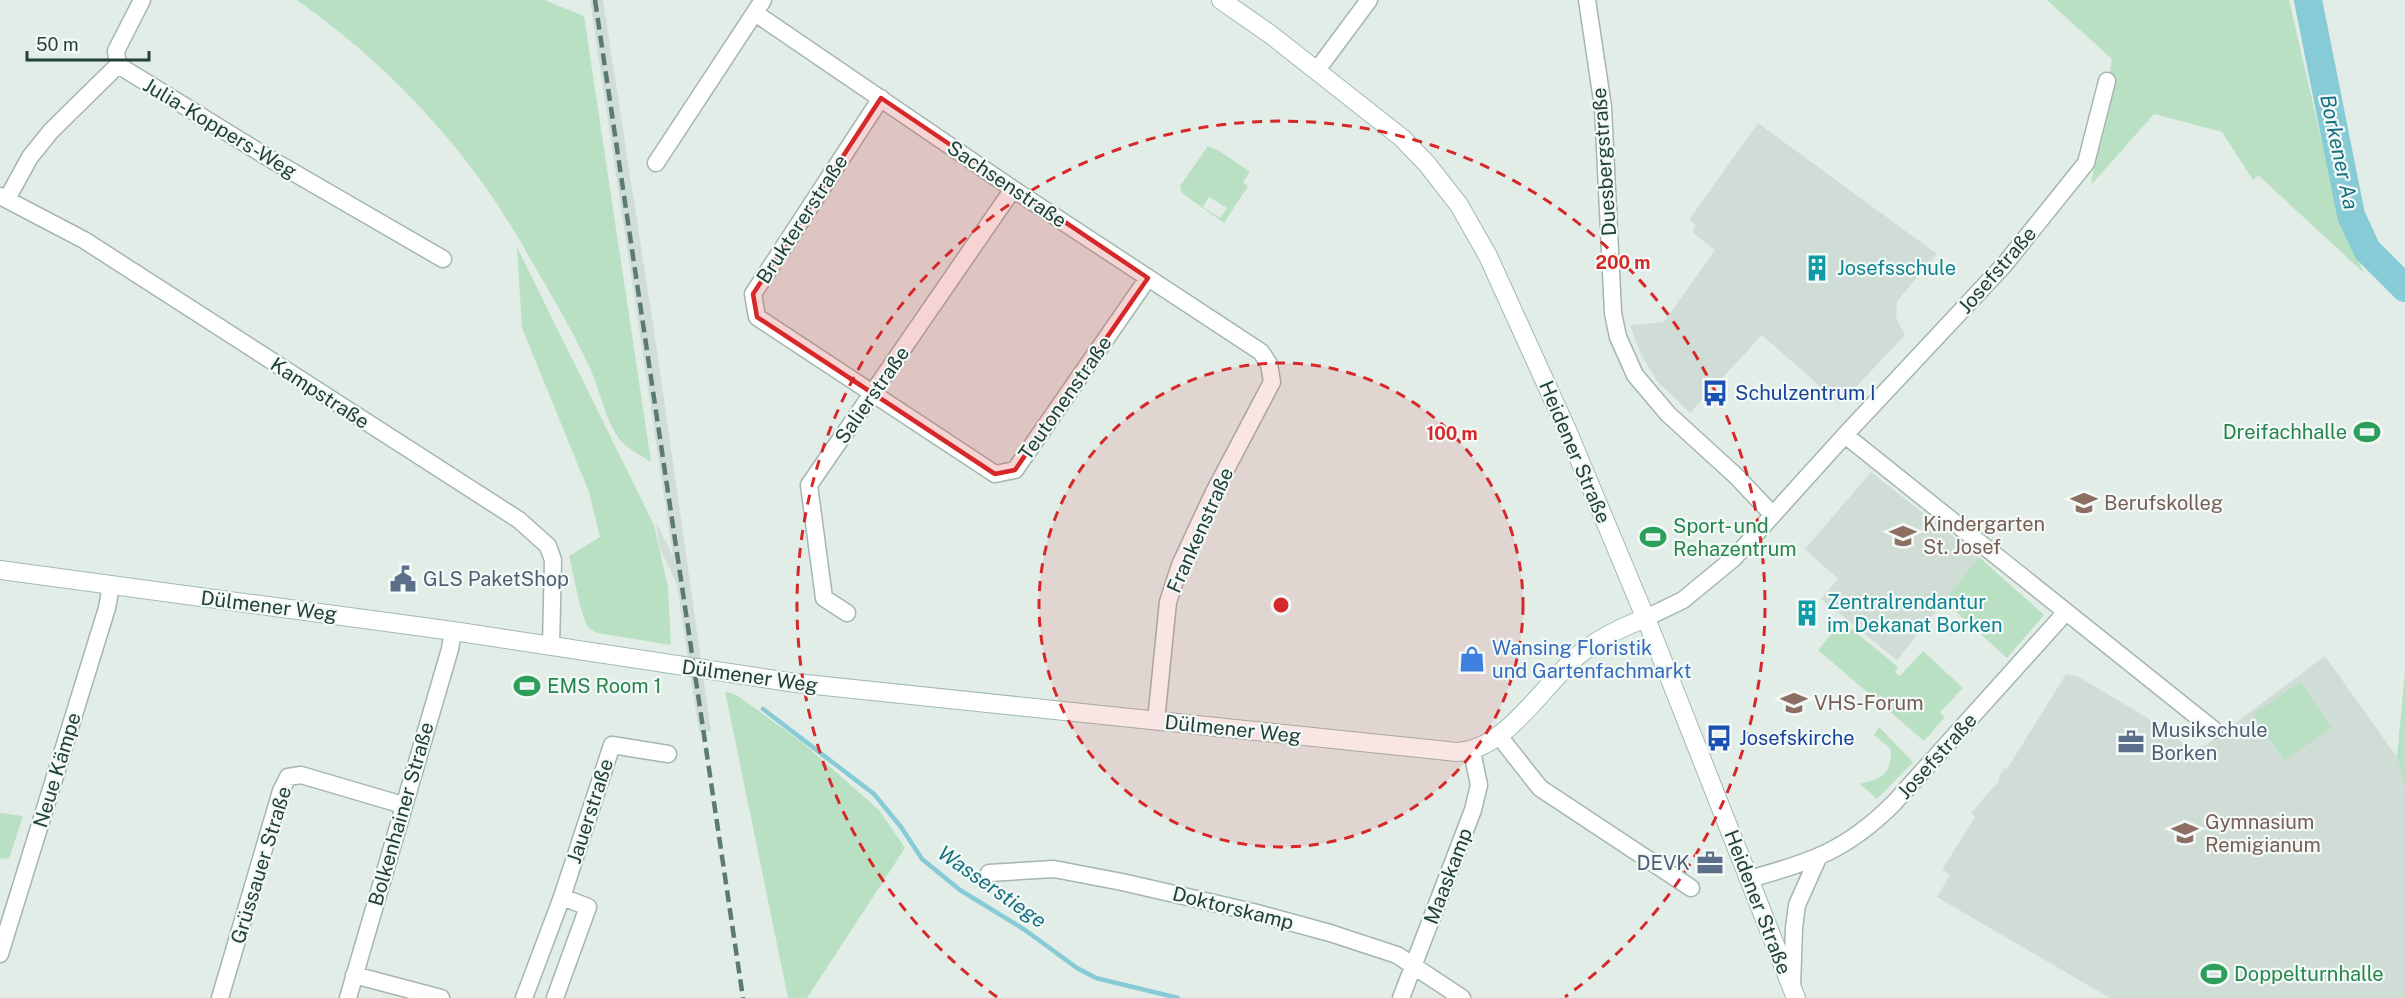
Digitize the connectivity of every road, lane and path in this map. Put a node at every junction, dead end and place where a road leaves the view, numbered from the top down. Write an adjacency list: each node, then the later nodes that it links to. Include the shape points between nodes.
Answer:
1 (142, 0): 6 (street, via 116,51)
2 (1221, 0): 7 (street, Heidener Straße)
3 (1369, 0): 7 (street)
4 (1587, 0): 18 (street, Duesbergstraße, via 1603,107 1613,313 1618,337 1635,375 1668,414)
5 (759, 7): 9 (street, Sachsenstraße); 10 (street, Sachsenstraße)
6 (118, 65): 12 (street, via 51,131); 13 (street, Julia-Koppers-Weg)
7 (1317, 70): 23 (street, Heidener Straße, via 1402,138 1459,205 1488,256 1567,430)
8 (2107, 81): 17 (street, Josefstraße, via 2086,163 2004,265)
9 (881, 98): 11 (street, Sachsenstraße); 16 (street, Bruktererstraße, via 753,294 757,317)
10 (656, 163)
11 (1013, 189): 14 (street, Sachsenstraße); 16 (street, Salierstraße)
12 (4, 197): 25 (street, Kampstraße, via 84,240 519,520 548,546 553,560)
13 (443, 259)
14 (1148, 278): 15 (street, Sachsenstraße); 16 (street, Teutonenstraße, via 1015,470 995,474)
15 (1261, 352): 26 (street, Frankenstraße, via 1269,364 1272,382 1212,494 1179,565 1168,602)
16 (874, 393): 22 (street, Salierstraße, via 809,485 824,598)
17 (1845, 435): 18 (street, Josefstraße); 21 (street)
18 (1773, 515): 23 (street, Josefstraße, via 1709,580 1683,600)
19 (0, 570): 20 (street, Dülmener Weg)
20 (111, 586): 24 (street, Dülmener Weg); 37 (street, Neue Kämpe)
21 (2066, 612): 27 (street); 32 (street, Josefstraße, via 1894,803 1850,840)
22 (847, 613)
23 (1646, 618): 28 (street, Dülmener Weg, via 1611,632 1581,653); 34 (street, Heidener Straße)
24 (453, 631): 25 (street, Dülmener Weg); 31 (street, Bolkenhainer Straße)
25 (551, 646): 26 (street, Dülmener Weg, via 796,682)
26 (1156, 721): 29 (street, Dülmener Weg, via 1440,751)
27 (2214, 730)
28 (1499, 736): 29 (street, Dülmener Weg); 35 (street, via 1540,788)
29 (1472, 751): 38 (street, Maaskamp, via 1479,785 1473,810)
30 (668, 754): 36 (street, Jauerstraße, via 612,745)
31 (403, 805): 39 (street, Bolkenhainer Straße); 41 (street, Grüssauer Straße, via 302,775 288,777)
32 (1818, 858): 34 (street, Josefstraße); 40 (street, via 1797,905)
33 (989, 873): 38 (street, Doktorskamp, via 1054,869 1122,882 1330,933 1397,955)
34 (1749, 879): 40 (street, Heidener Straße)
35 (1691, 888)
36 (562, 897): 44 (street, Jauerstraße); 45 (street, via 588,907)
37 (0, 954)
38 (1413, 965): 46 (street, Maaskamp); 47 (street, Doktorskamp)
39 (354, 975): 42 (street, Bolkenhainer Straße); 43 (street)
40 (1794, 993)
41 (220, 998)
42 (348, 998)
43 (441, 998)
44 (524, 998)
45 (555, 998)
46 (1401, 998)
47 (1462, 998)

